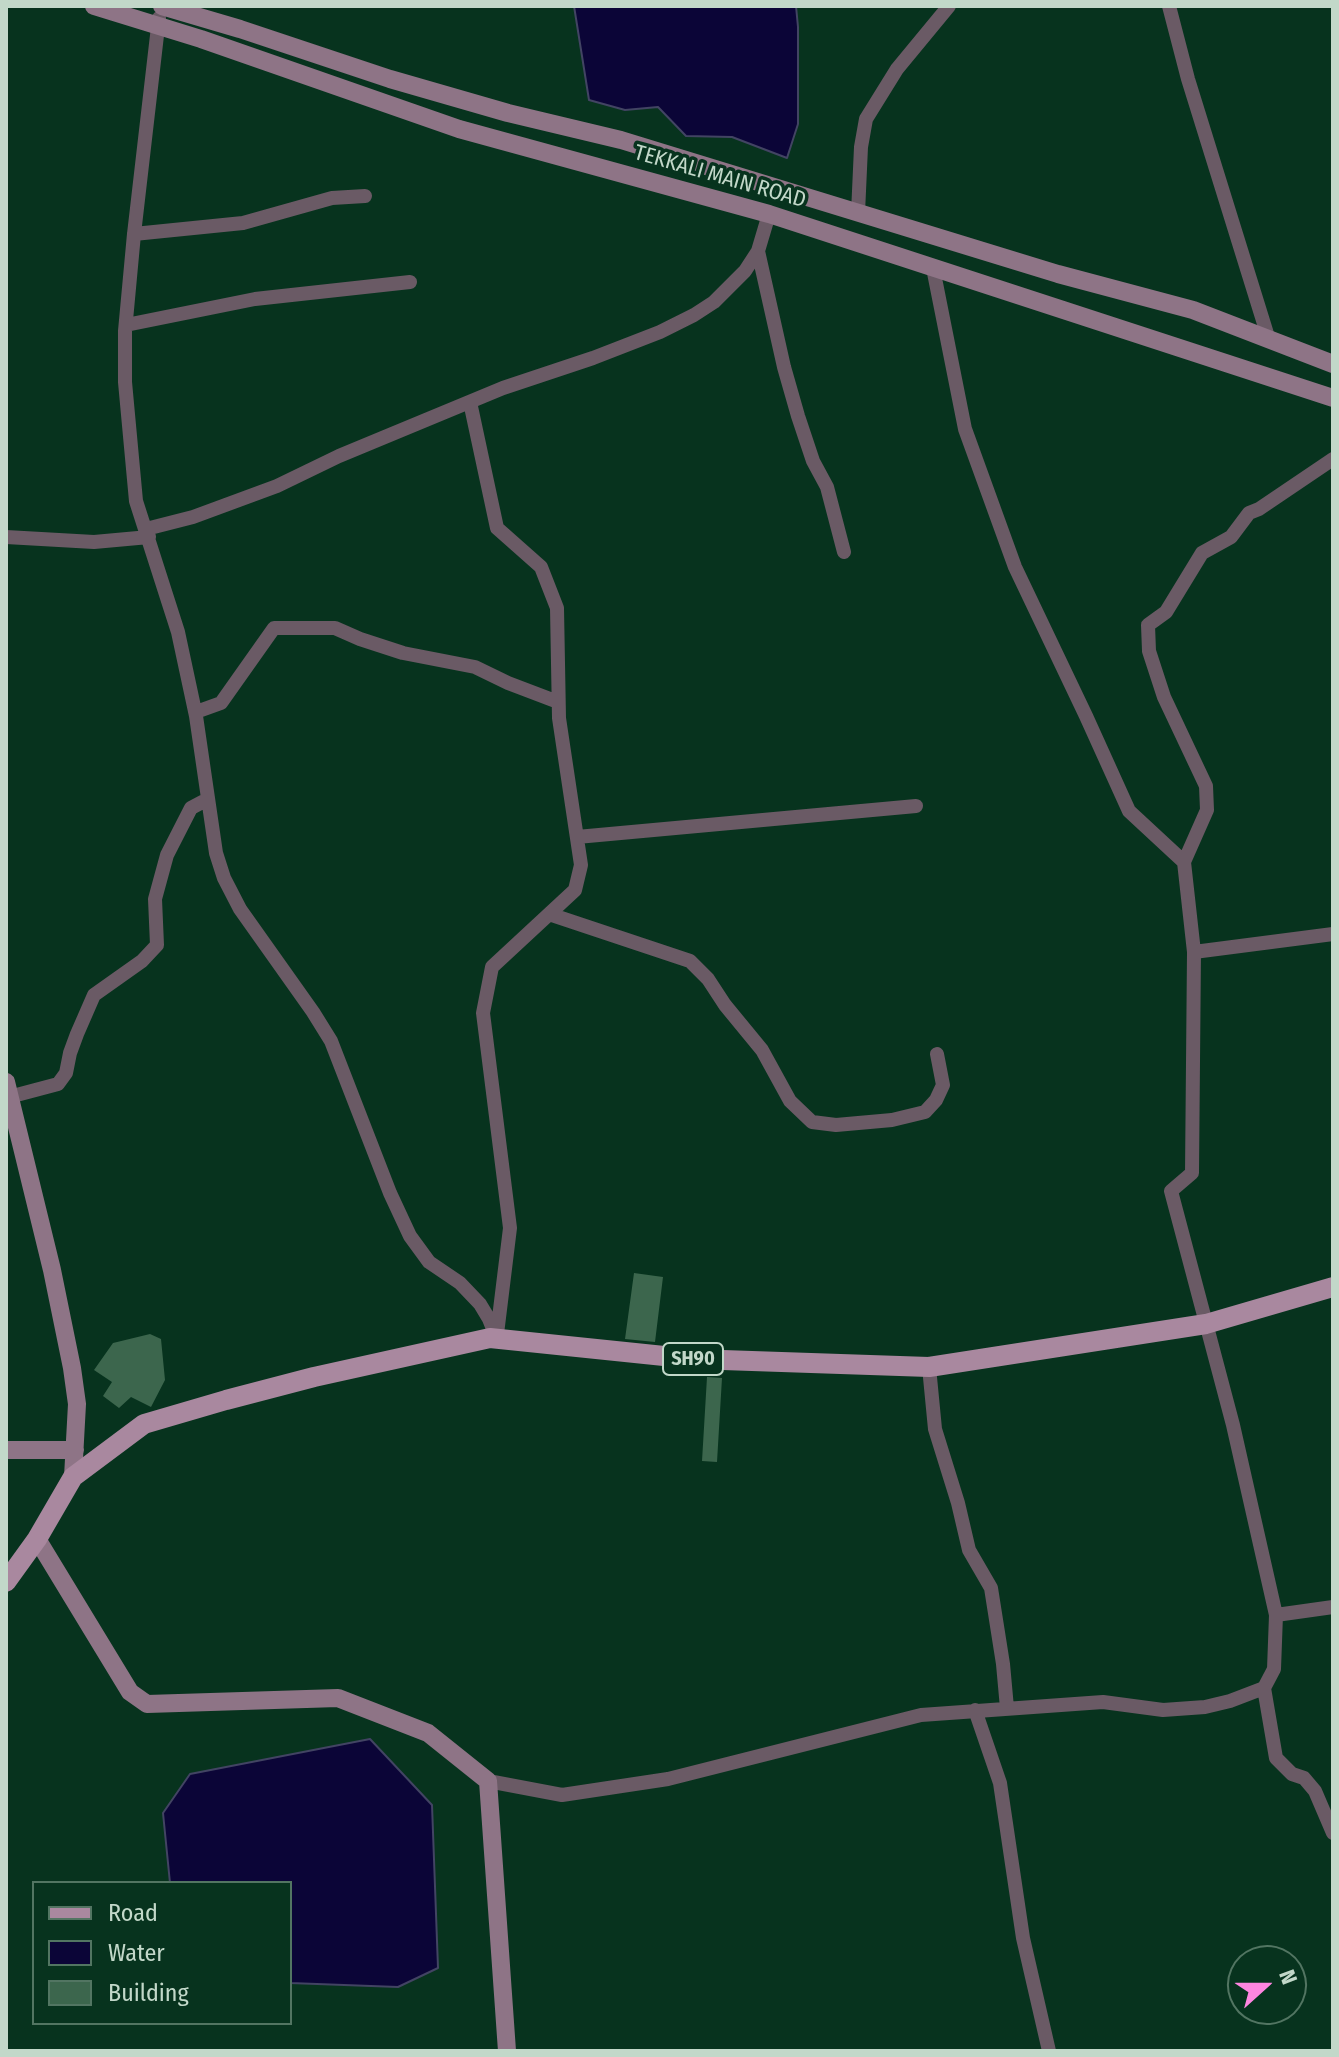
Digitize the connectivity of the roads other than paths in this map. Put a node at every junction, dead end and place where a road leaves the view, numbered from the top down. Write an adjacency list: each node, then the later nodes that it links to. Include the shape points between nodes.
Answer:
1 (94, 6): 5 (main road, TEKKALI MAIN ROAD)
2 (162, 6): 5 (street); 7 (main road, TEKKALI MAIN ROAD, via 390,79 621,140)
3 (1169, 6): 14 (street)
4 (947, 7): 7 (street, via 897,69 866,119)
5 (157, 26): 8 (main road, TEKKALI MAIN ROAD, via 459,129); 9 (street)
6 (365, 196): 9 (street, via 332,198 243,223)
7 (858, 213): 14 (main road, TEKKALI MAIN ROAD, via 1193,310)
8 (769, 214): 10 (street); 11 (main road, TEKKALI MAIN ROAD)
9 (134, 234): 13 (street)
10 (758, 251): 17 (street, via 714,302 694,315); 21 (street, via 784,367)
11 (933, 268): 16 (main road, TEKKALI MAIN ROAD); 27 (street, via 965,429 1015,567 1129,811)
12 (410, 282): 13 (street, via 255,299)
13 (126, 325): 19 (street, via 131,460)
14 (1269, 340): 15 (main road, TEKKALI MAIN ROAD)
15 (1333, 364)
16 (1333, 398)
17 (470, 402): 19 (street, via 277,486); 22 (street, via 497,528 541,567 557,608)
18 (1333, 459): 27 (street, via 1249,513 1231,537 1202,553 1166,612 1148,625 1149,651 1164,697 1206,786 1207,810)
19 (147, 533): 20 (street, via 94,542); 23 (street)
20 (6, 537)
21 (844, 552)
22 (558, 702): 23 (street, via 475,667 403,653 335,628 274,628 221,703); 26 (street)
23 (196, 712): 24 (street)
24 (208, 799): 32 (street, via 191,808 167,855 155,899 157,945 94,995 58,1084); 35 (street, via 224,878 331,1041 410,1236 429,1262 480,1304)
25 (916, 806): 26 (street)
26 (577, 837): 28 (street, via 581,865 575,890)
27 (1184, 862): 30 (street)
28 (549, 914): 31 (street, via 690,961 762,1050 790,1101 812,1122 850,1124 925,1112 943,1085); 35 (street, via 492,967 483,1013 510,1228)
29 (1333, 934): 30 (street)
30 (1194, 952): 34 (street, via 1192,1173 1171,1191)
31 (937, 1054)
32 (8, 1090): 38 (main road, via 72,1368)
33 (1333, 1287): 34 (main road, SH90)
34 (1206, 1324): 36 (main road, SH90); 43 (street)
35 (497, 1339): 36 (main road, SH90, via 693,1359); 39 (main road, SH90, via 314,1377 144,1424)
36 (929, 1367): 45 (street, via 935,1429 969,1550 991,1588)
37 (6, 1450): 38 (main road)
38 (75, 1450): 39 (main road)
39 (73, 1477): 40 (main road, SH90)
40 (37, 1539): 41 (main road, SH90); 47 (main road, via 130,1692 147,1704 338,1698 428,1733)
41 (6, 1582)
42 (1333, 1607): 43 (street)
43 (1276, 1615): 44 (street, via 1274,1669)
44 (1264, 1688): 45 (street, via 1205,1707 1163,1710 1103,1702); 48 (street, via 1276,1758 1315,1791)
45 (1007, 1708): 46 (street)
46 (975, 1710): 47 (street, via 921,1715 668,1779 578,1793 562,1795); 50 (street, via 1000,1783 1023,1938)
47 (488, 1781): 49 (main road)
48 (1333, 1833)
49 (507, 2051)
50 (1049, 2051)

